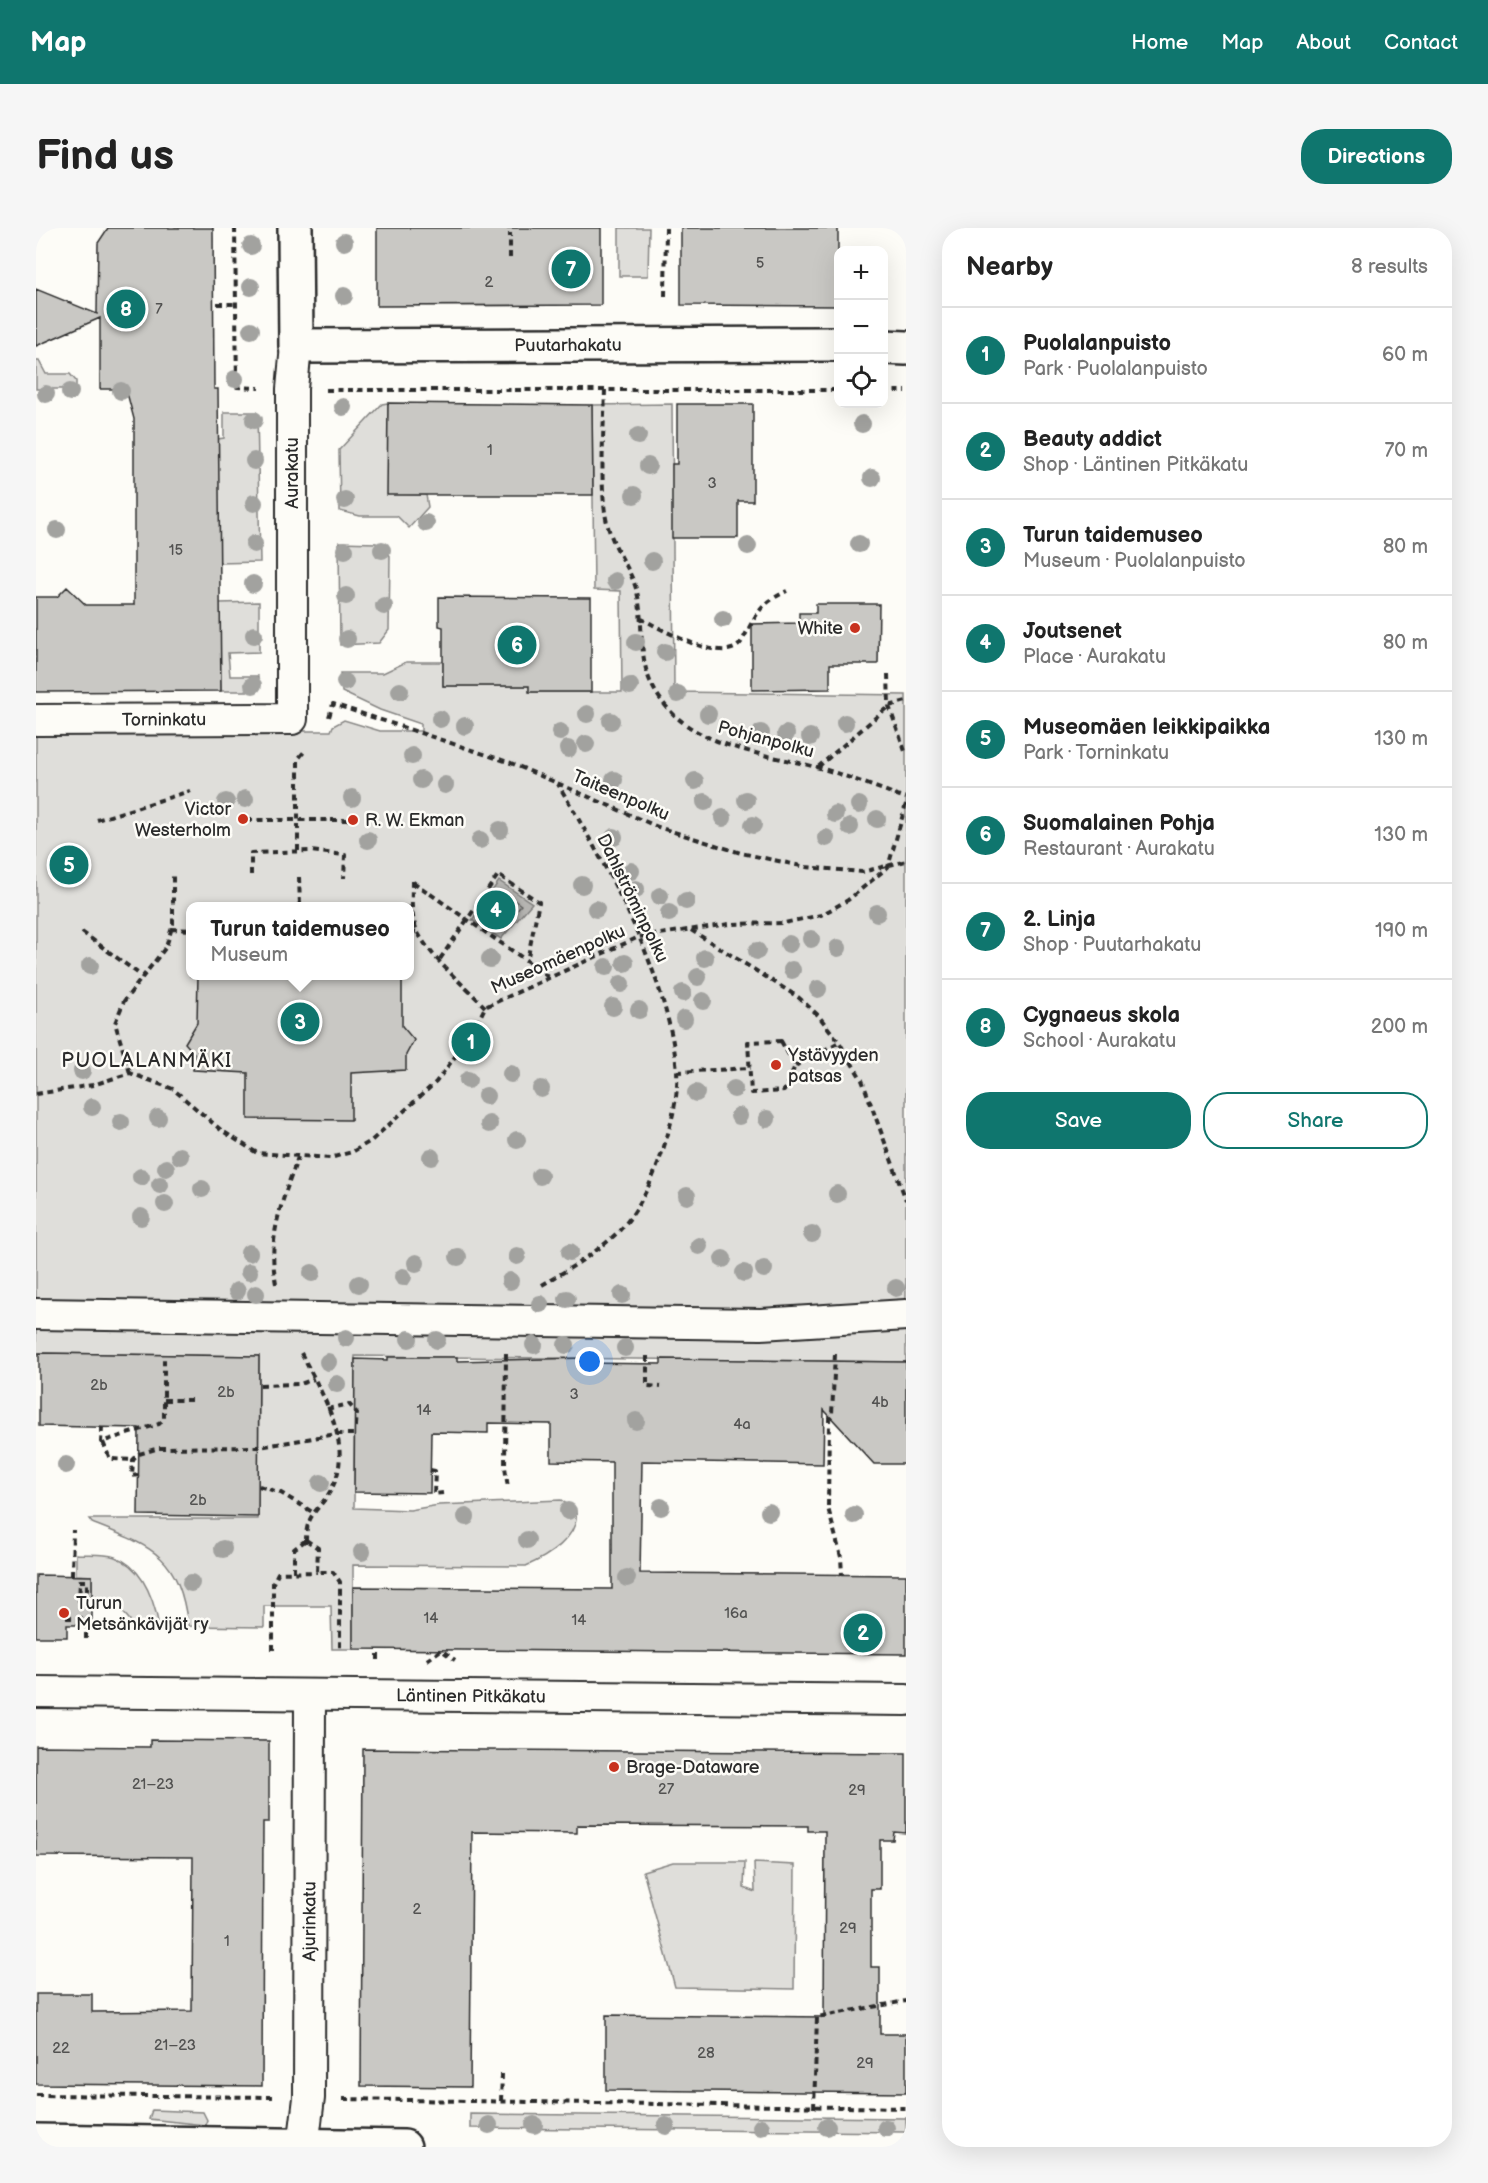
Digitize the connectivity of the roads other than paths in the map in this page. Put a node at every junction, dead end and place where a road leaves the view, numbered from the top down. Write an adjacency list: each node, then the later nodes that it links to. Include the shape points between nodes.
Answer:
1 (295, 228): 3 (street, Aurakatu)
2 (834, 344): 3 (street, Puutarhakatu)
3 (296, 346): 6 (street, Aurakatu, via 292,389)
4 (888, 347): 5 (street)
5 (906, 348)
6 (292, 719): 7 (street, Torninkatu)
7 (36, 720)
8 (36, 1314): 9 (street, via 760,1324)
9 (906, 1315)
10 (36, 1692): 11 (street, Läntinen Pitkäkatu)
11 (310, 1695): 12 (street, Läntinen Pitkäkatu); 14 (street, Ajurinkatu, via 309,2098)
12 (906, 1700)
13 (36, 2141): 14 (street)
14 (303, 2146): 15 (street)
15 (404, 2147)

